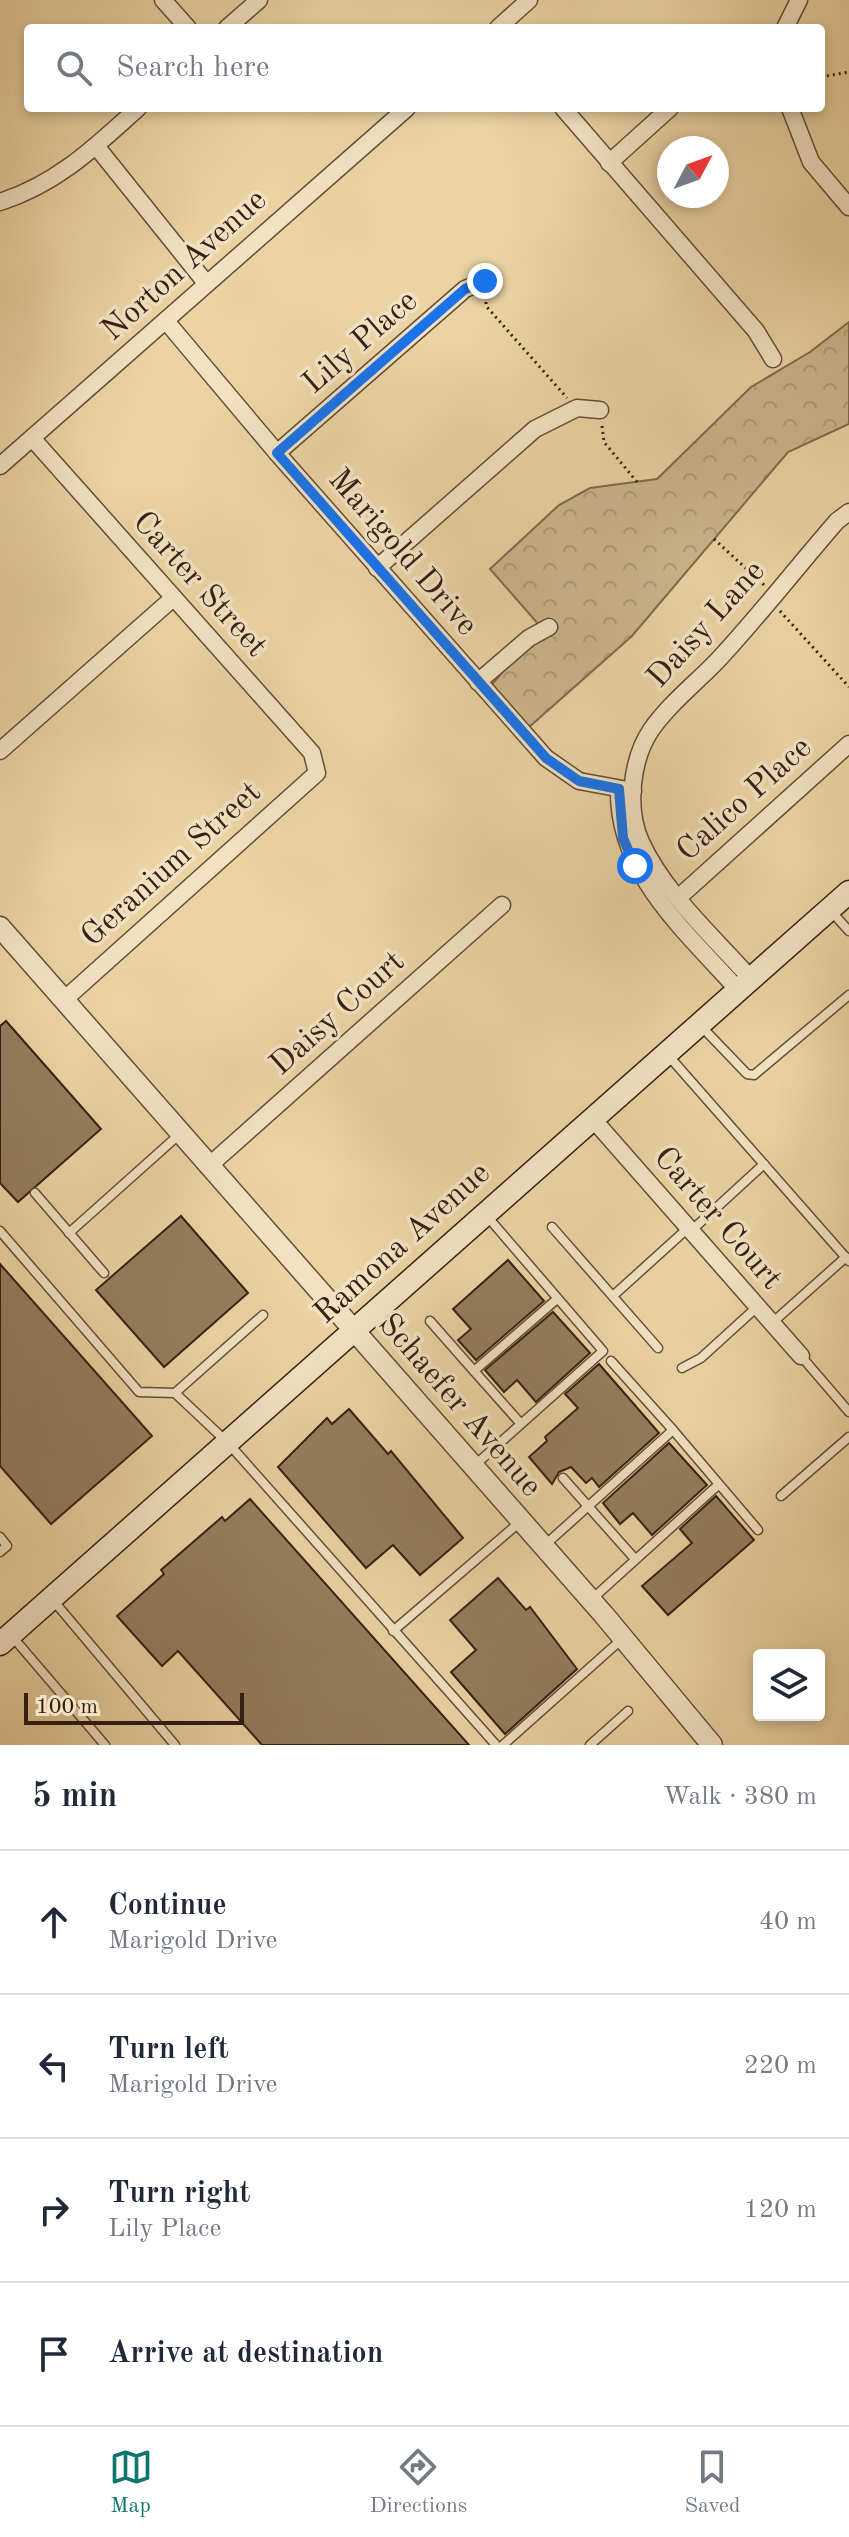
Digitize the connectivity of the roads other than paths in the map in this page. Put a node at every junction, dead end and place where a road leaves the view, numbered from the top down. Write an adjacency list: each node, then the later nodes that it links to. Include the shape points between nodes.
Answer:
1 (163, 0): 5 (street)
2 (259, 0): 6 (street)
3 (529, 0): 7 (street)
4 (799, 0): 8 (street)
5 (184, 24)
6 (232, 24)
7 (502, 24)
8 (787, 24)
9 (134, 112): 14 (street)
10 (402, 112): 19 (street, Norton Avenue)
11 (566, 112): 15 (street)
12 (666, 112): 15 (street)
13 (792, 112): 17 (street, via 811,162)
14 (96, 146): 16 (street, via 45,184); 19 (street)
15 (609, 163): 21 (street, via 756,331)
16 (0, 202)
17 (849, 207)
18 (485, 281): 24 (street, Lily Place, via 465,289)
19 (206, 283): 20 (street, Norton Avenue)
20 (166, 321): 23 (street, Norton Avenue); 24 (street, Marigold Drive)
21 (773, 359)
22 (600, 410): 27 (street, via 577,408 535,429)
23 (32, 438): 25 (street, Norton Avenue); 28 (street, Carter Street)
24 (277, 453): 27 (street, Marigold Drive)
25 (0, 466)
26 (849, 512): 34 (street, Daisy Lane, via 650,732)
27 (377, 568): 30 (street, Marigold Drive)
28 (172, 599): 32 (street); 33 (street, Carter Street, via 312,753)
29 (549, 627): 30 (street)
30 (478, 682): 34 (street, Marigold Drive, via 546,758 579,781)
31 (849, 744): 36 (street, Calico Place)
32 (0, 751)
33 (317, 773): 43 (street, Geranium Street)
34 (626, 790): 36 (street, via 640,840); 41 (street, via 623,838 635,866 661,902)
35 (849, 892): 38 (main road, Ramona Avenue)
36 (678, 898): 41 (street)
37 (502, 905): 48 (street, Daisy Court)
38 (829, 909): 39 (lane); 41 (main road, Ramona Avenue)
39 (849, 931)
40 (3, 936): 43 (street, Schaefer Avenue)
41 (744, 984): 44 (main road, Ramona Avenue)
42 (849, 995): 44 (lane, via 754,1075)
43 (65, 999): 47 (street, Schaefer Avenue)
44 (699, 1024): 45 (main road, Ramona Avenue)
45 (667, 1053): 46 (main road, Ramona Avenue); 49 (lane)
46 (592, 1118): 51 (main road, Ramona Avenue); 53 (street, Carter Court)
47 (182, 1132): 48 (street, Schaefer Avenue); 55 (lane)
48 (211, 1164): 64 (street, Schaefer Avenue)
49 (764, 1164): 53 (lane); 56 (lane)
50 (35, 1193): 55 (lane)
51 (485, 1214): 59 (lane); 64 (main road, Ramona Avenue)
52 (552, 1227): 58 (lane)
53 (689, 1230): 58 (lane); 60 (street, Carter Court)
54 (0, 1231): 70 (lane, via 139,1392)
55 (69, 1233): 57 (lane)
56 (847, 1259): 63 (lane)
57 (104, 1273)
58 (614, 1295): 65 (lane)
59 (557, 1299): 69 (lane); 72 (lane, via 603,1351)
60 (757, 1307): 63 (street, Carter Court); 68 (lane, via 701,1358)
61 (263, 1315): 70 (lane)
62 (430, 1321): 69 (lane)
63 (772, 1323): 66 (street, Carter Court)
64 (353, 1331): 75 (main road, Ramona Avenue); 76 (street, Schaefer Avenue)
65 (658, 1348)
66 (801, 1356): 71 (lane)
67 (611, 1361): 73 (lane)
68 (682, 1368)
69 (474, 1371): 72 (lane)
70 (175, 1393): 75 (lane)
71 (849, 1412)
72 (521, 1424): 76 (lane)
73 (673, 1430): 78 (lane); 80 (lane)
74 (849, 1437): 79 (lane)
75 (228, 1443): 87 (main road, Ramona Avenue); 89 (lane)
76 (473, 1467): 81 (street, Schaefer Avenue)
77 (563, 1478): 80 (lane)
78 (718, 1485): 82 (lane); 86 (lane)
79 (781, 1496)
80 (588, 1506): 84 (lane); 86 (lane)
81 (521, 1521): 84 (street, Schaefer Avenue); 89 (lane)
82 (758, 1530)
83 (0, 1537): 85 (lane, via 7,1546)
84 (543, 1547): 88 (street, Schaefer Avenue)
85 (0, 1552)
86 (635, 1559): 88 (lane)
87 (52, 1598): 91 (main road, Ramona Avenue); 94 (lane)
88 (591, 1600): 90 (street, Schaefer Avenue)
89 (393, 1631): 95 (lane)
90 (622, 1638): 96 (lane); 98 (street, Schaefer Avenue)
91 (5, 1639): 93 (lane)
92 (628, 1711): 97 (lane)
93 (105, 1745)
94 (175, 1745)
95 (496, 1745)
96 (503, 1745)
97 (590, 1745)
98 (712, 1745)

